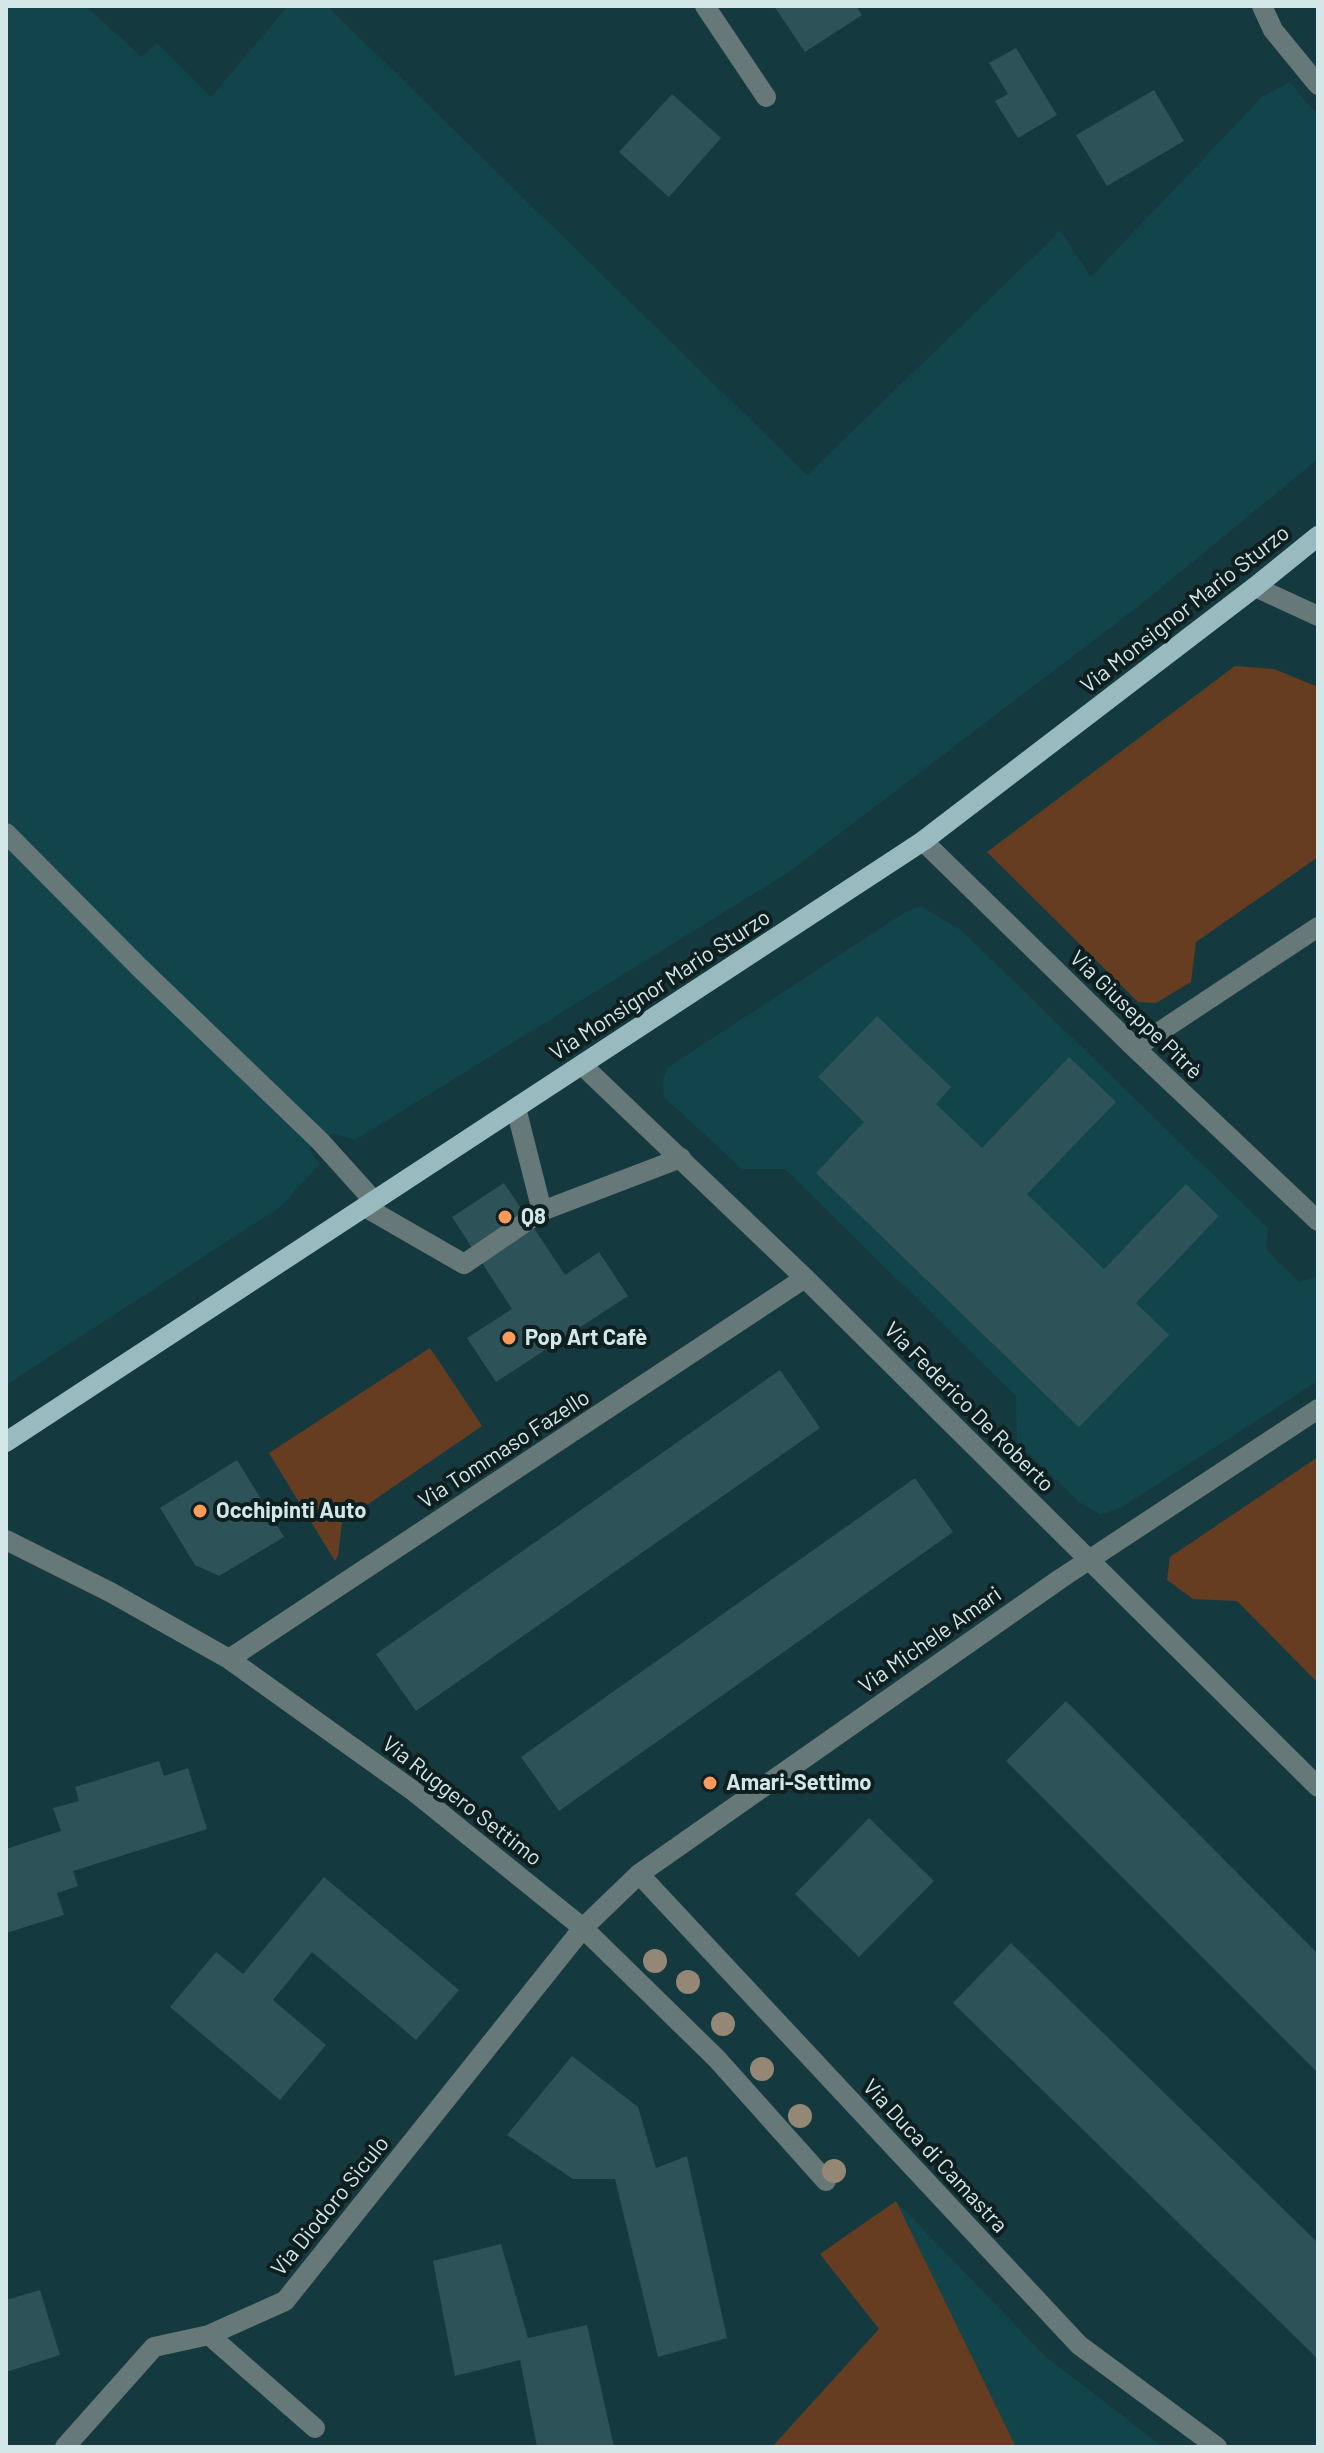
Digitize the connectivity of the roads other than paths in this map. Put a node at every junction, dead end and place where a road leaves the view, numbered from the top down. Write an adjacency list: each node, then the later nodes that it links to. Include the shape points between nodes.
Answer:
1 (705, 6): 4 (street)
2 (1262, 6): 3 (street, via 1273,30)
3 (1318, 85)
4 (766, 97)
5 (1318, 536): 6 (main road, Via Monsignor Mario Sturzo)
6 (1255, 587): 7 (street); 9 (main road, Via Monsignor Mario Sturzo)
7 (1318, 616)
8 (6, 833): 15 (street, via 320,1141)
9 (923, 841): 11 (street, Via Giuseppe Pitrè); 12 (main road, Via Monsignor Mario Sturzo)
10 (1318, 927): 11 (street)
11 (1135, 1048): 17 (street, Via Giuseppe Pitrè)
12 (582, 1065): 13 (main road, Via Monsignor Mario Sturzo); 14 (street, Via Federico De Roberto)
13 (516, 1108): 15 (main road, Via Monsignor Mario Sturzo); 16 (street)
14 (681, 1158): 16 (street); 18 (street, Via Federico De Roberto)
15 (370, 1204): 16 (street, via 464,1264); 20 (main road, Via Monsignor Mario Sturzo)
16 (542, 1211)
17 (1318, 1221)
18 (805, 1278): 22 (street, Via Federico De Roberto); 23 (street, Via Tommaso Fazello)
19 (1318, 1409): 22 (street, Via Michele Amari)
20 (6, 1442)
21 (6, 1540): 23 (street, Via Ruggero Settimo)
22 (1089, 1560): 24 (street, Via Federico De Roberto); 25 (street, Via Michele Amari)
23 (229, 1659): 26 (street, Via Ruggero Settimo, via 412,1790)
24 (1318, 1787)
25 (639, 1874): 26 (street, Via Michele Amari); 31 (street, Via Duca di Camastra, via 1079,2345)
26 (583, 1928): 27 (street, Via Ruggero Settimo, via 717,2059); 28 (street, Via Diodoro Siculo, via 285,2301)
27 (826, 2181)
28 (209, 2335): 29 (street); 30 (street, Via Diodoro Siculo, via 154,2347)
29 (315, 2428)
30 (65, 2447)
31 (1217, 2447)

